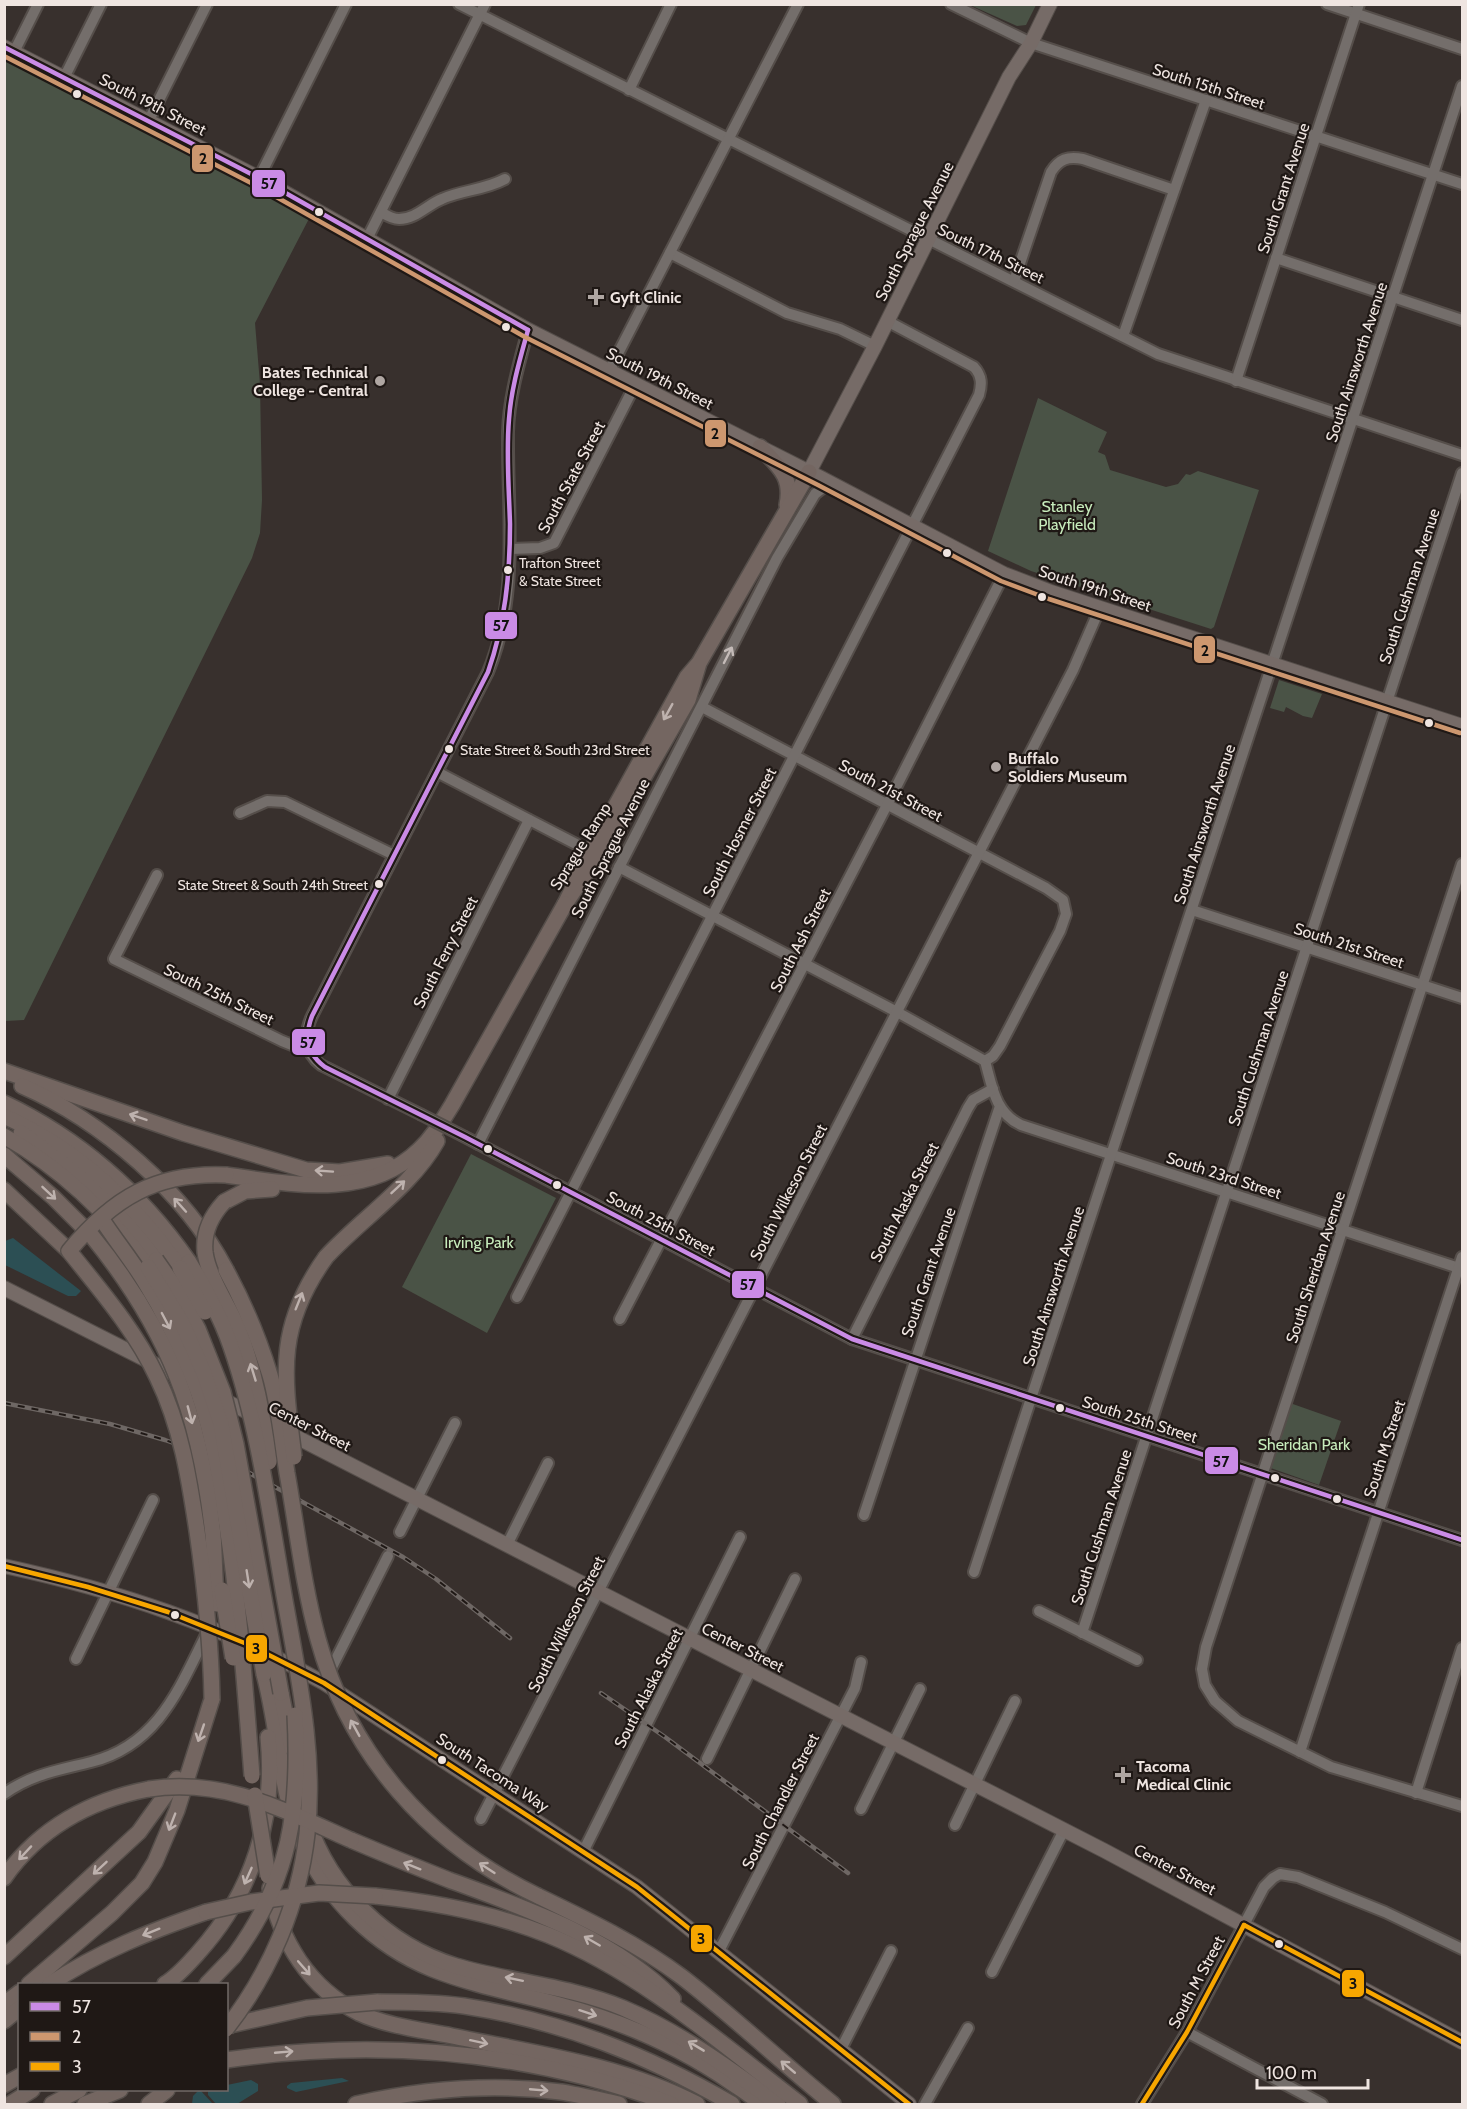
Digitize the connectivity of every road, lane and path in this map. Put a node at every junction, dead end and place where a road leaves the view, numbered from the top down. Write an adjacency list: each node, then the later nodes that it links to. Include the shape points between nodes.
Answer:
1 (38, 4): 14 (street)
2 (101, 4): 16 (street)
3 (207, 4): 20 (street)
4 (346, 4): 24 (street)
5 (459, 4): 12 (street, South 17th Street)
6 (671, 4): 18 (street)
7 (798, 4): 22 (street)
8 (951, 4): 13 (street, South 15th Street)
9 (1050, 4): 13 (main road, South Sprague Avenue)
10 (1327, 4): 11 (street)
11 (1358, 9): 15 (street); 21 (street, South Grant Avenue)
12 (482, 10): 18 (street, South 17th Street); 28 (street)
13 (1031, 43): 19 (street, South 15th Street); 30 (main road, South Sprague Avenue, via 1009,77)
14 (9, 49): 16 (main road, South 19th Street)
15 (1462, 49)
16 (64, 78): 20 (main road, South 19th Street)
17 (1462, 86): 23 (street, South Ainsworth Avenue)
18 (628, 90): 22 (street, South 17th Street)
19 (1206, 100): 21 (street, South 15th Street); 27 (street)
20 (149, 120): 24 (main road, South 19th Street)
21 (1316, 136): 23 (street, South 15th Street); 32 (street, South Grant Avenue)
22 (729, 140): 30 (street, South 17th Street); 31 (street)
23 (1433, 175): 26 (street, South 15th Street); 34 (street, South Ainsworth Avenue)
24 (259, 178): 29 (main road, South 19th Street)
25 (505, 178): 28 (street, via 493,186 443,198 420,213 403,218)
26 (1462, 184)
27 (1174, 190): 33 (street, via 1083,159 1062,160 1052,172); 38 (street)
28 (381, 212): 29 (street)
29 (367, 239): 37 (main road, South 19th Street)
30 (929, 239): 33 (street, South 17th Street); 36 (main road, South Sprague Avenue)
31 (670, 253): 39 (street, via 788,313 840,329); 40 (street)
32 (1276, 258): 34 (street); 41 (street, South Grant Avenue)
33 (1014, 281): 38 (street, South 17th Street)
34 (1393, 297): 35 (street); 43 (street, South Ainsworth Avenue)
35 (1462, 320)
36 (888, 321): 39 (main road, South Sprague Avenue); 50 (street, South Hosmer Street, via 969,363 980,379 976,401)
37 (528, 330): 40 (main road, South 19th Street); 51 (street, via 510,405)
38 (1123, 336): 41 (street, South 17th Street, via 1158,354)
39 (875, 346): 46 (main road, South Sprague Avenue)
40 (609, 371): 42 (main road, South 19th Street)
41 (1236, 381): 43 (street, South 17th Street)
42 (635, 385): 44 (main road, South 19th Street); 51 (street, South State Street, via 554,543 540,548)
43 (1353, 420): 45 (street, South 17th Street); 54 (street, South Ainsworth Avenue)
44 (760, 447): 46 (main road, South 19th Street); 49 (highway, via 787,478)
45 (1462, 455)
46 (809, 472): 48 (main road, South 19th Street); 49 (highway, Sprague Ramp)
47 (1462, 472): 55 (street, South Cushman Avenue)
48 (835, 486): 50 (main road, South 19th Street); 56 (street, South Sprague Avenue, one-way to 48, via 777,558 815,494 825,486)
49 (785, 515): 83 (highway, Sprague Ramp, via 699,663 687,677)
50 (912, 526): 52 (main road, South 19th Street); 58 (street, South Hosmer Street)
51 (510, 549): 59 (street, via 507,600 498,647)
52 (1004, 574): 53 (main road, South 19th Street); 60 (street, South Ash Street)
53 (1100, 608): 54 (main road, South 19th Street); 64 (street, South Wilkeson Street, via 1073,670)
54 (1273, 664): 55 (main road, South 19th Street); 69 (street, South Ainsworth Avenue)
55 (1387, 702): 57 (main road, South 19th Street); 71 (street, South Cushman Avenue)
56 (702, 707): 58 (street, South 21st Street); 67 (street, South Sprague Avenue)
57 (1462, 726)
58 (795, 757): 60 (street, South 21st Street); 70 (street, South Hosmer Street)
59 (437, 772): 62 (street); 65 (street)
60 (887, 805): 64 (street, South 21st Street); 72 (street, South Ash Street)
61 (240, 813): 65 (street, via 267,801 285,802)
62 (529, 820): 63 (street); 81 (street, South Ferry Street)
63 (576, 844)
64 (979, 853): 75 (street, South Wilkeson Street); 77 (street, South 21st Street, via 1060,897 1066,914 1000,1046)
65 (394, 855): 76 (street, via 312,1016)
66 (1462, 864): 73 (street, South Sheridan Avenue)
67 (619, 867): 70 (street); 88 (street, South Sprague Avenue)
68 (157, 875): 76 (street, South 25th Street, via 114,959 282,1041 292,1045)
69 (1192, 910): 71 (street, South 21st Street); 90 (street, South Ainsworth Avenue)
70 (713, 916): 72 (street); 94 (street, South Hosmer Street)
71 (1306, 947): 73 (street, South 21st Street); 95 (street, South Cushman Avenue)
72 (805, 964): 75 (street); 98 (street, South Ash Street)
73 (1423, 985): 74 (street, South 21st Street); 97 (street, South Sheridan Avenue)
74 (1462, 998)
75 (897, 1012): 77 (street); 104 (street, South Wilkeson Street)
76 (306, 1042): 81 (street, South 25th Street, via 313,1059)
77 (985, 1061): 80 (street)
78 (4, 1071): 89 (highway, one-way to 78, via 397,1162 357,1171 306,1170 183,1133)
79 (4, 1078): 123 (highway, one-way to 79, bridge, via 270,1376 248,1315 197,1224 135,1160 98,1130 61,1106)
80 (993, 1089): 84 (street); 107 (street, South Alaska Street, via 973,1100)
81 (388, 1099): 88 (street, South 25th Street, bridge)
82 (4, 1103): 101 (highway, via 28,1114 95,1158 151,1212)
83 (452, 1105): 89 (highway); 123 (highway, one-way to 83, bridge, via 286,1362 296,1310 326,1257 424,1161 441,1135)
84 (999, 1108): 90 (street, South 23rd Street, via 1021,1125); 108 (street, South Grant Avenue)
85 (4, 1116): 101 (highway, via 70,1152 96,1173)
86 (4, 1124): 100 (highway, via 42,1148 103,1197 133,1230)
87 (4, 1136): 100 (highway, via 78,1189)
88 (478, 1144): 94 (street, South 25th Street)
89 (420, 1149): 92 (highway, via 392,1169)
90 (1113, 1154): 95 (street, South 23rd Street); 109 (street, South Ainsworth Avenue)
91 (4, 1155): 119 (highway, one-way to 119, bridge, via 92,1236 136,1295 175,1367 184,1393 200,1456)
92 (368, 1179): 96 (highway, bridge, via 333,1186 226,1175 183,1176 142,1188); 124 (highway, one-way to 92, bridge, via 279,1535 260,1396 238,1328 209,1267 205,1243 211,1219 224,1202 239,1192 332,1191 353,1188)
93 (4, 1190): 99 (highway)
94 (572, 1192): 98 (street, South 25th Street); 105 (street, South Hosmer Street)
95 (1227, 1192): 97 (street, South 23rd Street); 111 (street, South Cushman Avenue)
96 (101, 1218): 99 (highway, bridge); 150 (highway, one-way to 150, bridge, via 145,1282 175,1337 207,1419 230,1546)
97 (1343, 1230): 102 (street, South 23rd Street); 113 (street, South Sheridan Avenue)
98 (661, 1240): 104 (street, South 25th Street); 106 (street, South Ash Street)
99 (69, 1251): 143 (highway, bridge, via 136,1338 158,1378 180,1438 206,1595)
100 (152, 1264): 140 (highway, one-way to 140, bridge, via 186,1331 221,1424); 201 (highway, one-way to 100, bridge, via 704,2050 636,2014 579,1993 452,1965 420,1951 376,1923 343,1887 313,1837 300,1791 226,1401 211,1357 177,1290)
101 (184, 1265): 124 (highway, bridge, via 216,1310 240,1374); 171 (highway, bridge, via 212,1326 240,1404 295,1710 296,1796 291,1837 261,1916 234,1956)
102 (1461, 1265): 116 (street, South M Street)
103 (4, 1288): 114 (main road, Center Street)
104 (754, 1289): 107 (street, South 25th Street); 130 (street, South Wilkeson Street)
105 (517, 1297)
106 (620, 1319)
107 (852, 1339): 108 (street, South 25th Street)
108 (915, 1360): 109 (street, South 25th Street); 117 (street, South Grant Avenue)
109 (1032, 1399): 111 (street, South 25th Street); 127 (street, South Ainsworth Avenue)
110 (455, 1423): 114 (street)
111 (1147, 1437): 113 (street, South 25th Street); 133 (street, South Cushman Avenue)
112 (548, 1463): 122 (street)
113 (1262, 1475): 116 (street, South 25th Street); 147 (street, South Sheridan Avenue, via 1206,1647 1203,1680 1215,1701 1230,1715)
114 (417, 1498): 118 (street); 122 (main road, Center Street)
115 (153, 1500): 129 (street)
116 (1378, 1512): 121 (street, South 25th Street); 147 (street, South M Street)
117 (864, 1515)
118 (400, 1532)
119 (213, 1537): 143 (highway, bridge, via 219,1636); 150 (highway, bridge)
120 (740, 1538): 134 (street, South Alaska Street)
121 (1462, 1540)
122 (507, 1545): 130 (main road, Center Street)
123 (300, 1546): 203 (highway, one-way to 123, bridge, via 681,1976 640,1949 485,1866 436,1831 400,1794 340,1700 318,1639)
124 (277, 1554): 176 (highway, bridge, via 307,1734 307,1836 280,1938 259,1981)
125 (388, 1556): 141 (street)
126 (4, 1566): 129 (main road, South Tacoma Way)
127 (974, 1572)
128 (795, 1579): 139 (street)
129 (108, 1591): 132 (main road, South Tacoma Way); 136 (street)
130 (599, 1592): 134 (main road, Center Street); 152 (street, South Wilkeson Street)
131 (1039, 1611): 133 (street)
132 (210, 1628): 141 (main road, South Tacoma Way, via 271,1653); 154 (street, via 170,1706 142,1736 102,1759 40,1774)
133 (1082, 1632): 137 (street)
134 (690, 1638): 139 (main road, Center Street); 160 (street, South Alaska Street)
135 (1462, 1648): 153 (street)
136 (76, 1659)
137 (1137, 1660)
138 (861, 1662): 145 (street, South Chandler Street)
139 (751, 1669): 145 (main road, Center Street); 148 (street)
140 (264, 1674): 170 (highway, one-way to 170, via 269,1796 258,1851 228,1914 204,1946); 200 (highway, one-way to 200, via 296,1827 318,1872 362,1925 398,1951 433,1969 582,2011 652,2037 719,2074)
141 (324, 1683): 152 (main road, South Tacoma Way)
142 (920, 1689): 146 (street)
143 (212, 1699): 149 (highway, one-way to 149)
144 (1015, 1701): 151 (street)
145 (841, 1715): 146 (main road, Center Street); 165 (street, South Chandler Street)
146 (893, 1742): 151 (main road, Center Street); 156 (street)
147 (1300, 1752): 153 (street, via 1347,1773)
148 (706, 1759)
149 (190, 1766): 166 (highway, one-way to 166, via 139,1832); 168 (highway, one-way to 168, via 168,1834 142,1882)
150 (252, 1776): 198 (highway, one-way to 198, bridge, via 274,1910 294,1954 320,1985 340,2001 359,2013 399,2025 614,2072)
151 (975, 1784): 158 (street); 159 (main road, Center Street)
152 (495, 1793): 157 (street, South Wilkeson Street); 160 (main road, South Tacoma Way)
153 (1416, 1793): 155 (street)
154 (4, 1794)
155 (1462, 1806)
156 (861, 1809)
157 (481, 1819)
158 (955, 1825)
159 (1064, 1830): 162 (main road, Center Street); 167 (street)
160 (583, 1852): 165 (main road, South Tacoma Way, via 637,1887)
161 (4, 1878): 179 (highway, one-way to 161, bridge, via 634,1966 579,1934 249,1796 177,1786 113,1798 65,1820 32,1845)
162 (1244, 1925): 163 (street, South M Street, via 1265,1885 1285,1874 1327,1887); 180 (street, South M Street); 181 (main road, Center Street)
163 (1462, 1949)
164 (891, 1951): 182 (street)
165 (719, 1952): 182 (main road, South Tacoma Way)
166 (4, 1957)
167 (992, 1972)
168 (30, 1983)
169 (52, 1983): 179 (highway, one-way to 169, bridge, via 588,1953 548,1935 434,1904 375,1896 319,1893 206,1912 129,1941)
170 (167, 1983)
171 (208, 1983)
172 (18, 1994): 173 (highway)
173 (4, 2004)
174 (18, 2010): 175 (highway)
175 (4, 2021)
176 (228, 2025)
177 (228, 2028): 199 (highway, bridge, via 308,2008 377,2002 463,2006 601,2040 657,2064)
178 (968, 2028): 205 (street)
179 (702, 2029): 202 (highway)
180 (1186, 2031): 190 (street, South M Street); 206 (street)
181 (1462, 2042)
182 (841, 2049): 204 (main road, South Tacoma Way)
183 (228, 2060): 197 (highway, one-way to 197, via 278,2052 332,2050 464,2054 596,2079)
184 (18, 2077): 185 (highway)
185 (4, 2085)
186 (30, 2091): 191 (highway)
187 (77, 2091): 192 (highway)
188 (118, 2091): 193 (highway)
189 (166, 2091): 194 (highway)
190 (1143, 2103)
191 (10, 2104)
192 (52, 2104)
193 (85, 2104)
194 (149, 2104)
195 (356, 2104): 196 (highway, one-way to 196, via 416,2092 465,2088 562,2092)
196 (619, 2104)
197 (671, 2104)
198 (697, 2104)
199 (732, 2104)
200 (761, 2104)
201 (778, 2104)
202 (800, 2104)
203 (833, 2104)
204 (909, 2104)
205 (926, 2104)
206 (1322, 2104)

